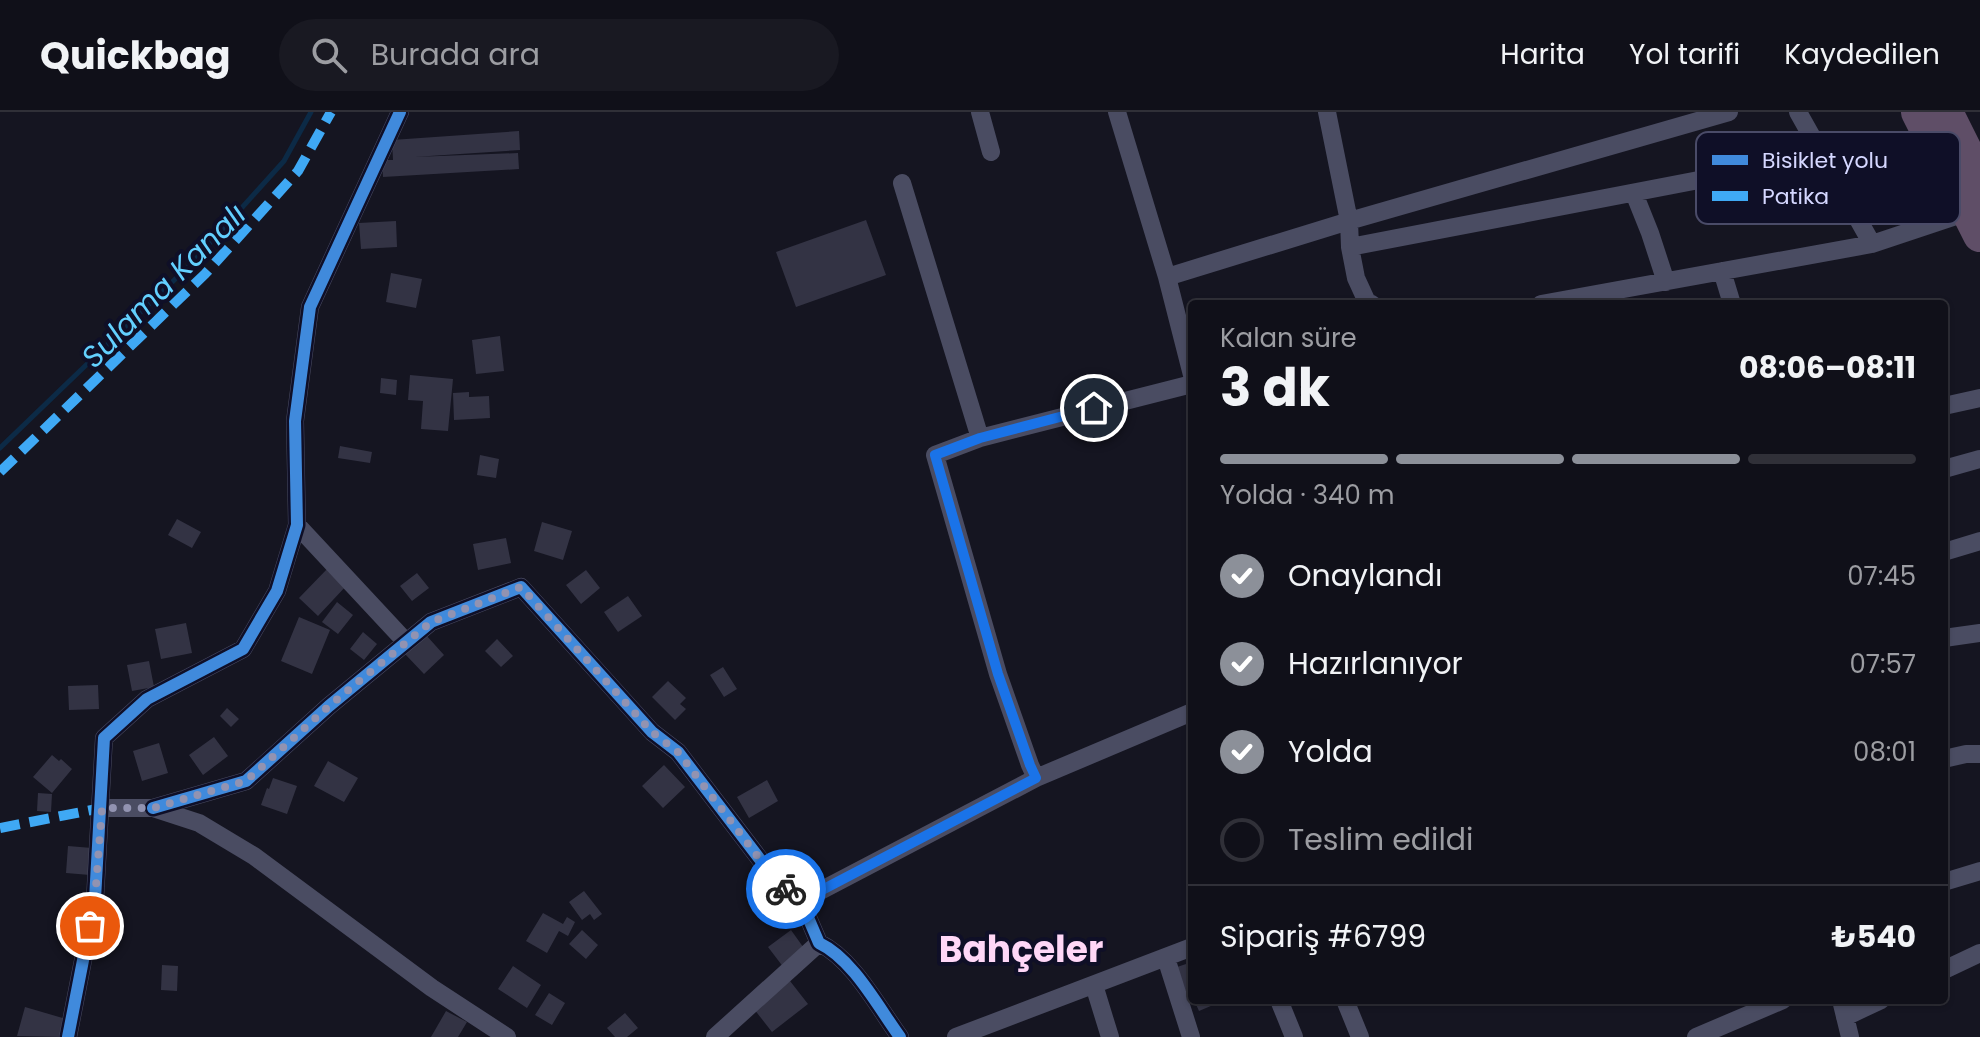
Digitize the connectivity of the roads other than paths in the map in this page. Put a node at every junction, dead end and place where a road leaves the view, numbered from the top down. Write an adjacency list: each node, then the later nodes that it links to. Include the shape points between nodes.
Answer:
1 (400, 112): 39 (street, via 310,307 295,421)
2 (980, 112): 13 (street)
3 (1117, 112): 25 (street)
4 (1327, 112): 19 (street)
5 (1729, 112): 19 (street)
6 (1798, 112): 9 (street)
7 (1918, 112): 10 (highway)
8 (1946, 112): 11 (highway)
9 (1810, 132)
10 (1928, 132)
11 (1956, 132)
12 (1960, 140): 14 (highway)
13 (991, 152)
14 (1980, 180)
15 (1696, 181): 17 (street)
16 (902, 183): 36 (street)
17 (1634, 193): 23 (street); 26 (street)
18 (1960, 195): 20 (highway)
19 (1349, 221): 23 (street); 25 (street)
20 (1974, 223): 22 (street)
21 (1861, 224): 22 (street)
22 (1872, 244): 24 (street)
23 (1350, 247): 28 (street)
24 (1722, 271): 26 (street); 31 (street)
25 (1167, 277): 32 (street)
26 (1666, 282): 27 (street)
27 (1646, 285): 29 (street); 30 (street)
28 (1366, 300)
29 (1563, 300)
30 (1651, 300)
31 (1731, 300)
32 (1188, 359)
33 (1188, 385): 36 (street)
34 (1980, 398): 35 (street)
35 (1948, 405)
36 (980, 438): 48 (street, via 935,455 998,674)
37 (1980, 459): 38 (street)
38 (1948, 468)
39 (297, 525): 44 (street); 49 (street, via 277,591 243,649 147,699 104,738)
40 (1980, 541): 41 (street)
41 (1948, 551)
42 (1980, 633): 43 (street)
43 (1948, 637)
44 (406, 642): 50 (street, via 246,781); 53 (street, via 431,622 521,587 652,732 678,752 778,883)
45 (1188, 714): 48 (street)
46 (1980, 754): 47 (street)
47 (1948, 758)
48 (1036, 778): 53 (street)
49 (102, 808): 50 (street); 64 (street, via 95,899)
50 (153, 808): 65 (street, via 199,823 254,856)
51 (1980, 871): 52 (street)
52 (1948, 881)
53 (801, 901): 54 (street)
54 (819, 943): 66 (street); 67 (street, via 855,972)
55 (1188, 949): 57 (street)
56 (1980, 953): 58 (street)
57 (1166, 958): 59 (street); 70 (street)
58 (1948, 968)
59 (1094, 985): 68 (street); 69 (street)
60 (1281, 1004): 71 (street)
61 (1347, 1004): 72 (street)
62 (1774, 1004): 73 (street)
63 (1843, 1008): 74 (street)
64 (68, 1037)
65 (507, 1037)
66 (715, 1037)
67 (900, 1037)
68 (956, 1037)
69 (1110, 1037)
70 (1191, 1037)
71 (1294, 1037)
72 (1360, 1037)
73 (1696, 1037)
74 (1850, 1037)

